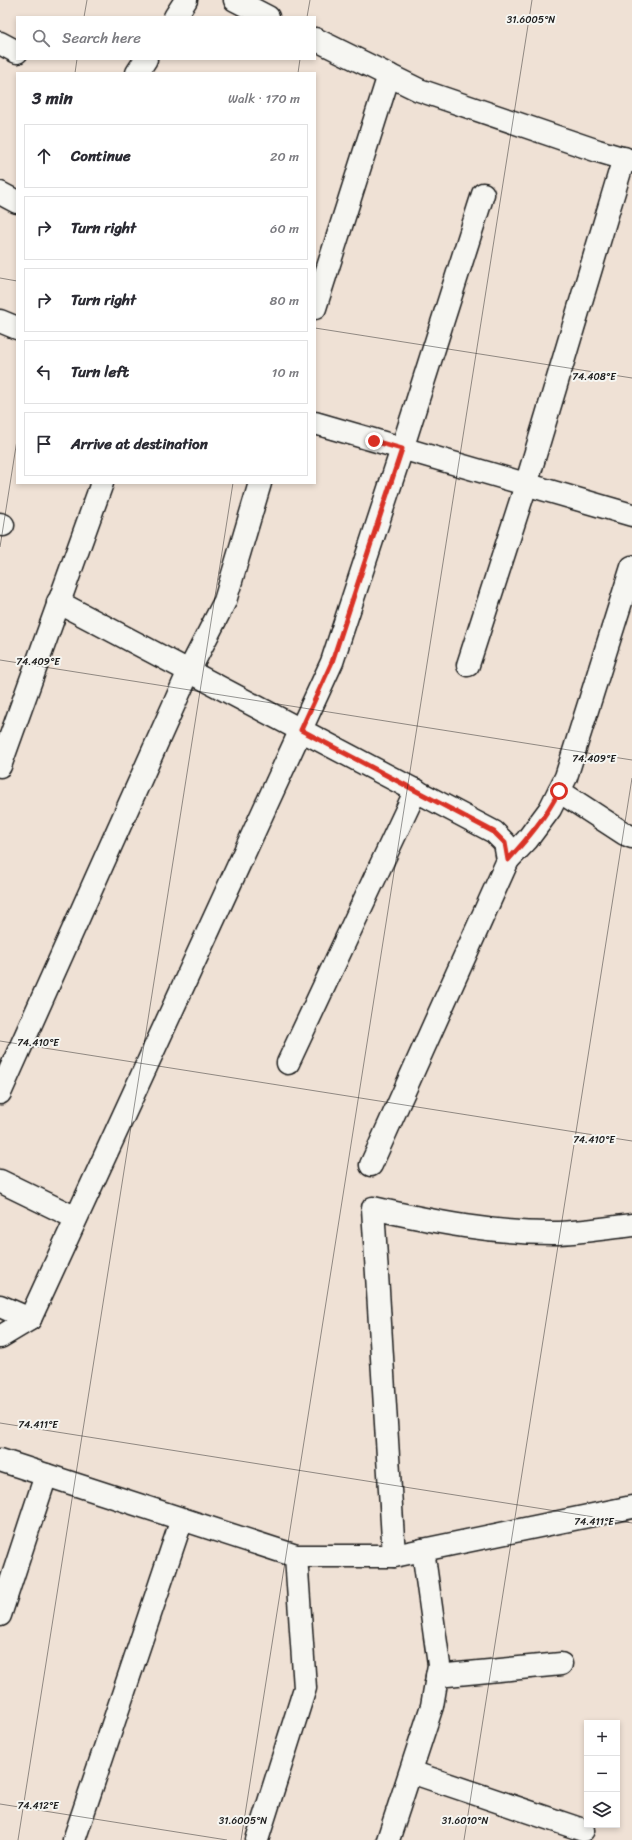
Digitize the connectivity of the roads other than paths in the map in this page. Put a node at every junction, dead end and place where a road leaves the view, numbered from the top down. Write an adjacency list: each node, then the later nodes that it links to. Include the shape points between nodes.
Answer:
1 (186, 0): 3 (street)
2 (235, 0): 4 (street)
3 (176, 16)
4 (266, 16)
5 (316, 40): 10 (street)
6 (0, 43): 7 (street)
7 (16, 51)
8 (145, 60): 9 (street)
9 (138, 72)
10 (389, 75): 11 (street, via 419,90); 15 (street)
11 (628, 159): 22 (street)
12 (0, 193): 14 (street)
13 (483, 194): 19 (street)
14 (16, 201)
15 (316, 305)
16 (0, 321): 17 (street)
17 (16, 328)
18 (316, 423): 19 (street)
19 (402, 449): 22 (street); 28 (street, via 332,662)
20 (102, 484): 25 (street)
21 (260, 484): 27 (street, via 225,600)
22 (526, 485): 23 (street); 26 (street)
23 (632, 515)
24 (632, 566): 31 (street, via 566,777)
25 (58, 602): 27 (street); 29 (street)
26 (468, 665)
27 (190, 671): 28 (street); 35 (street)
28 (301, 730): 30 (street); 38 (street)
29 (0, 766)
30 (416, 790): 33 (street, via 494,832 505,843); 34 (street)
31 (559, 791): 32 (street); 33 (street, via 550,809)
32 (632, 837)
33 (508, 860): 36 (street)
34 (288, 1063)
35 (0, 1092)
36 (371, 1165)
37 (0, 1181): 38 (street)
38 (76, 1218): 41 (street)
39 (632, 1225): 49 (street, via 560,1233 482,1229 373,1208)
40 (0, 1306): 41 (street)
41 (30, 1319): 42 (street)
42 (0, 1337)
43 (0, 1460): 44 (street)
44 (46, 1475): 46 (street); 50 (street)
45 (632, 1507): 47 (street)
46 (182, 1519): 48 (street); 55 (street)
47 (423, 1550): 49 (street); 52 (street, via 439,1665)
48 (296, 1556): 49 (street); 56 (street, via 305,1688)
49 (394, 1556)
50 (0, 1615)
51 (561, 1664): 52 (street)
52 (437, 1676): 53 (street, via 432,1706)
53 (411, 1772): 54 (street); 57 (street)
54 (583, 1830)
55 (74, 1840)
56 (257, 1840)
57 (388, 1840)

